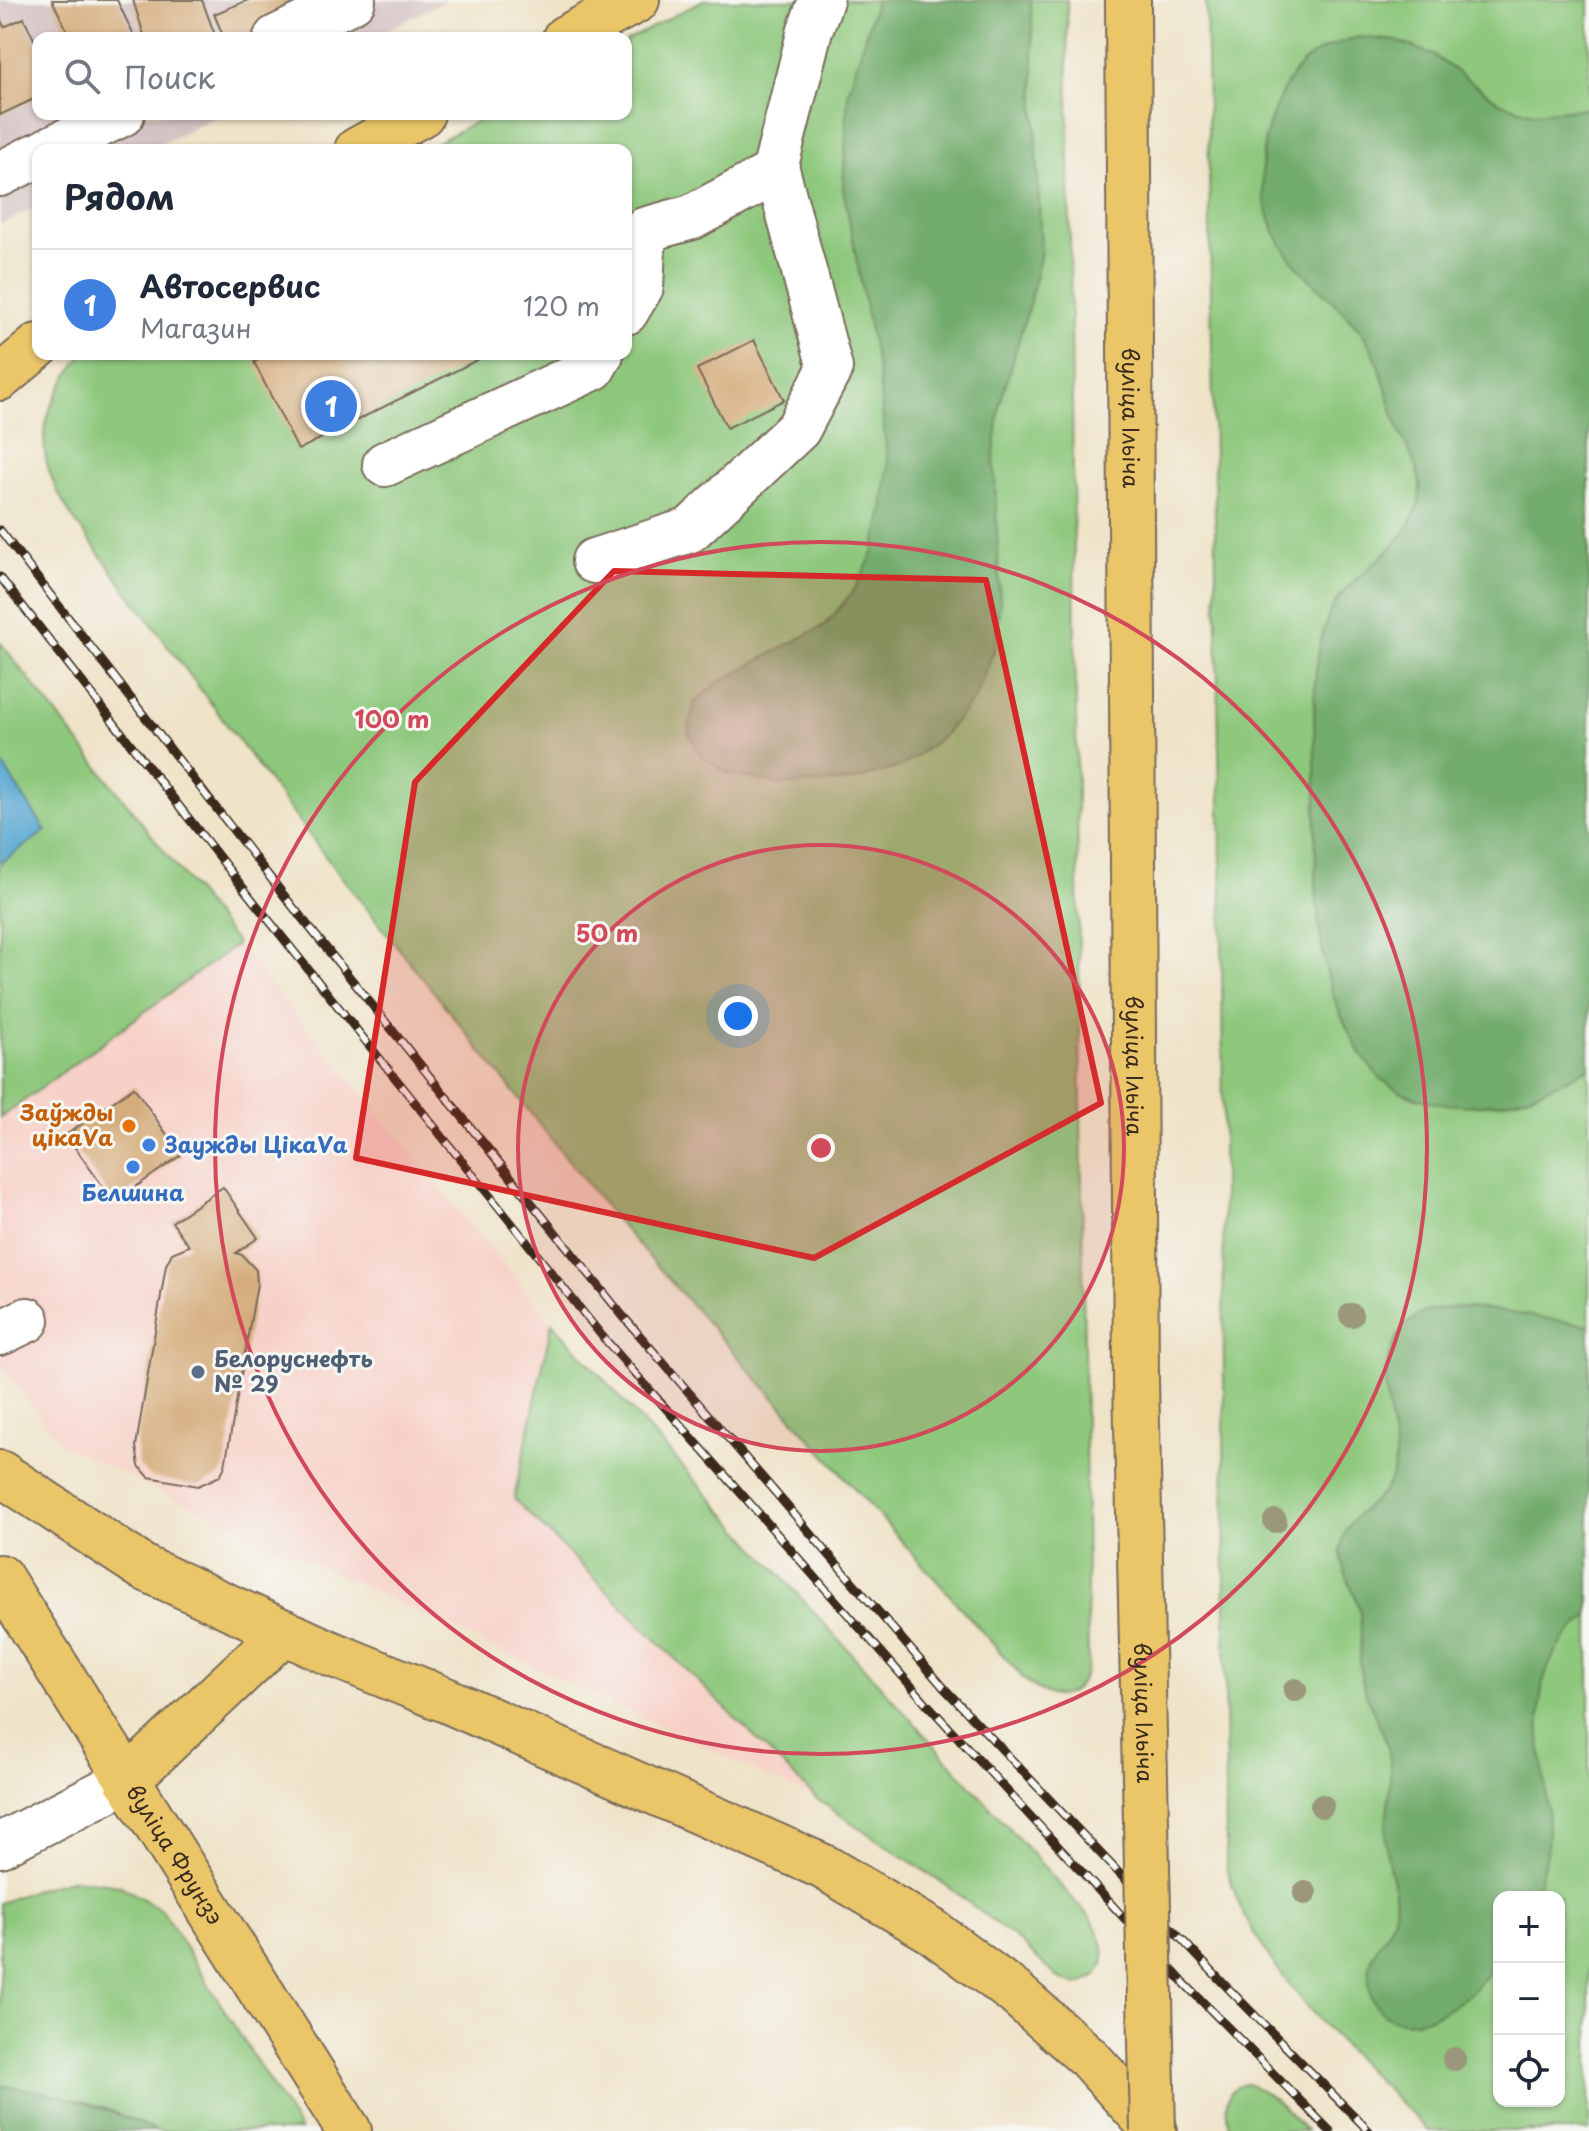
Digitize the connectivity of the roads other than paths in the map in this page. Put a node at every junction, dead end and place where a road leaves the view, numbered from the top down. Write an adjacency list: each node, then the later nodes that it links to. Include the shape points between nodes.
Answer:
1 (353, 0): 5 (street)
2 (637, 0): 6 (main road)
3 (821, 0): 12 (street)
4 (1128, 0): 26 (main road, вуліца Ільіча, bridge, via 1136,1381)
5 (288, 32)
6 (576, 32)
7 (110, 120): 9 (street)
8 (411, 120): 10 (main road)
9 (60, 144)
10 (368, 144)
11 (32, 158): 13 (street)
12 (776, 166): 14 (street, via 774,173 692,217 644,230 641,287); 19 (street, via 830,368 798,429 690,530)
13 (0, 174)
14 (632, 302)
15 (32, 351): 17 (main road)
16 (598, 360): 18 (street, via 593,368)
17 (0, 378)
18 (385, 464)
19 (594, 561)
20 (0, 1473): 22 (main road, via 144,1568)
21 (0, 1577): 23 (main road, вуліца Фрунзэ)
22 (284, 1632): 23 (main road); 26 (main road, via 824,1867 932,1931 1014,1992 1088,2057)
23 (127, 1780): 24 (street); 25 (main road, вуліца Фрунзэ)
24 (0, 1845)
25 (349, 2131)
26 (1154, 2131)

